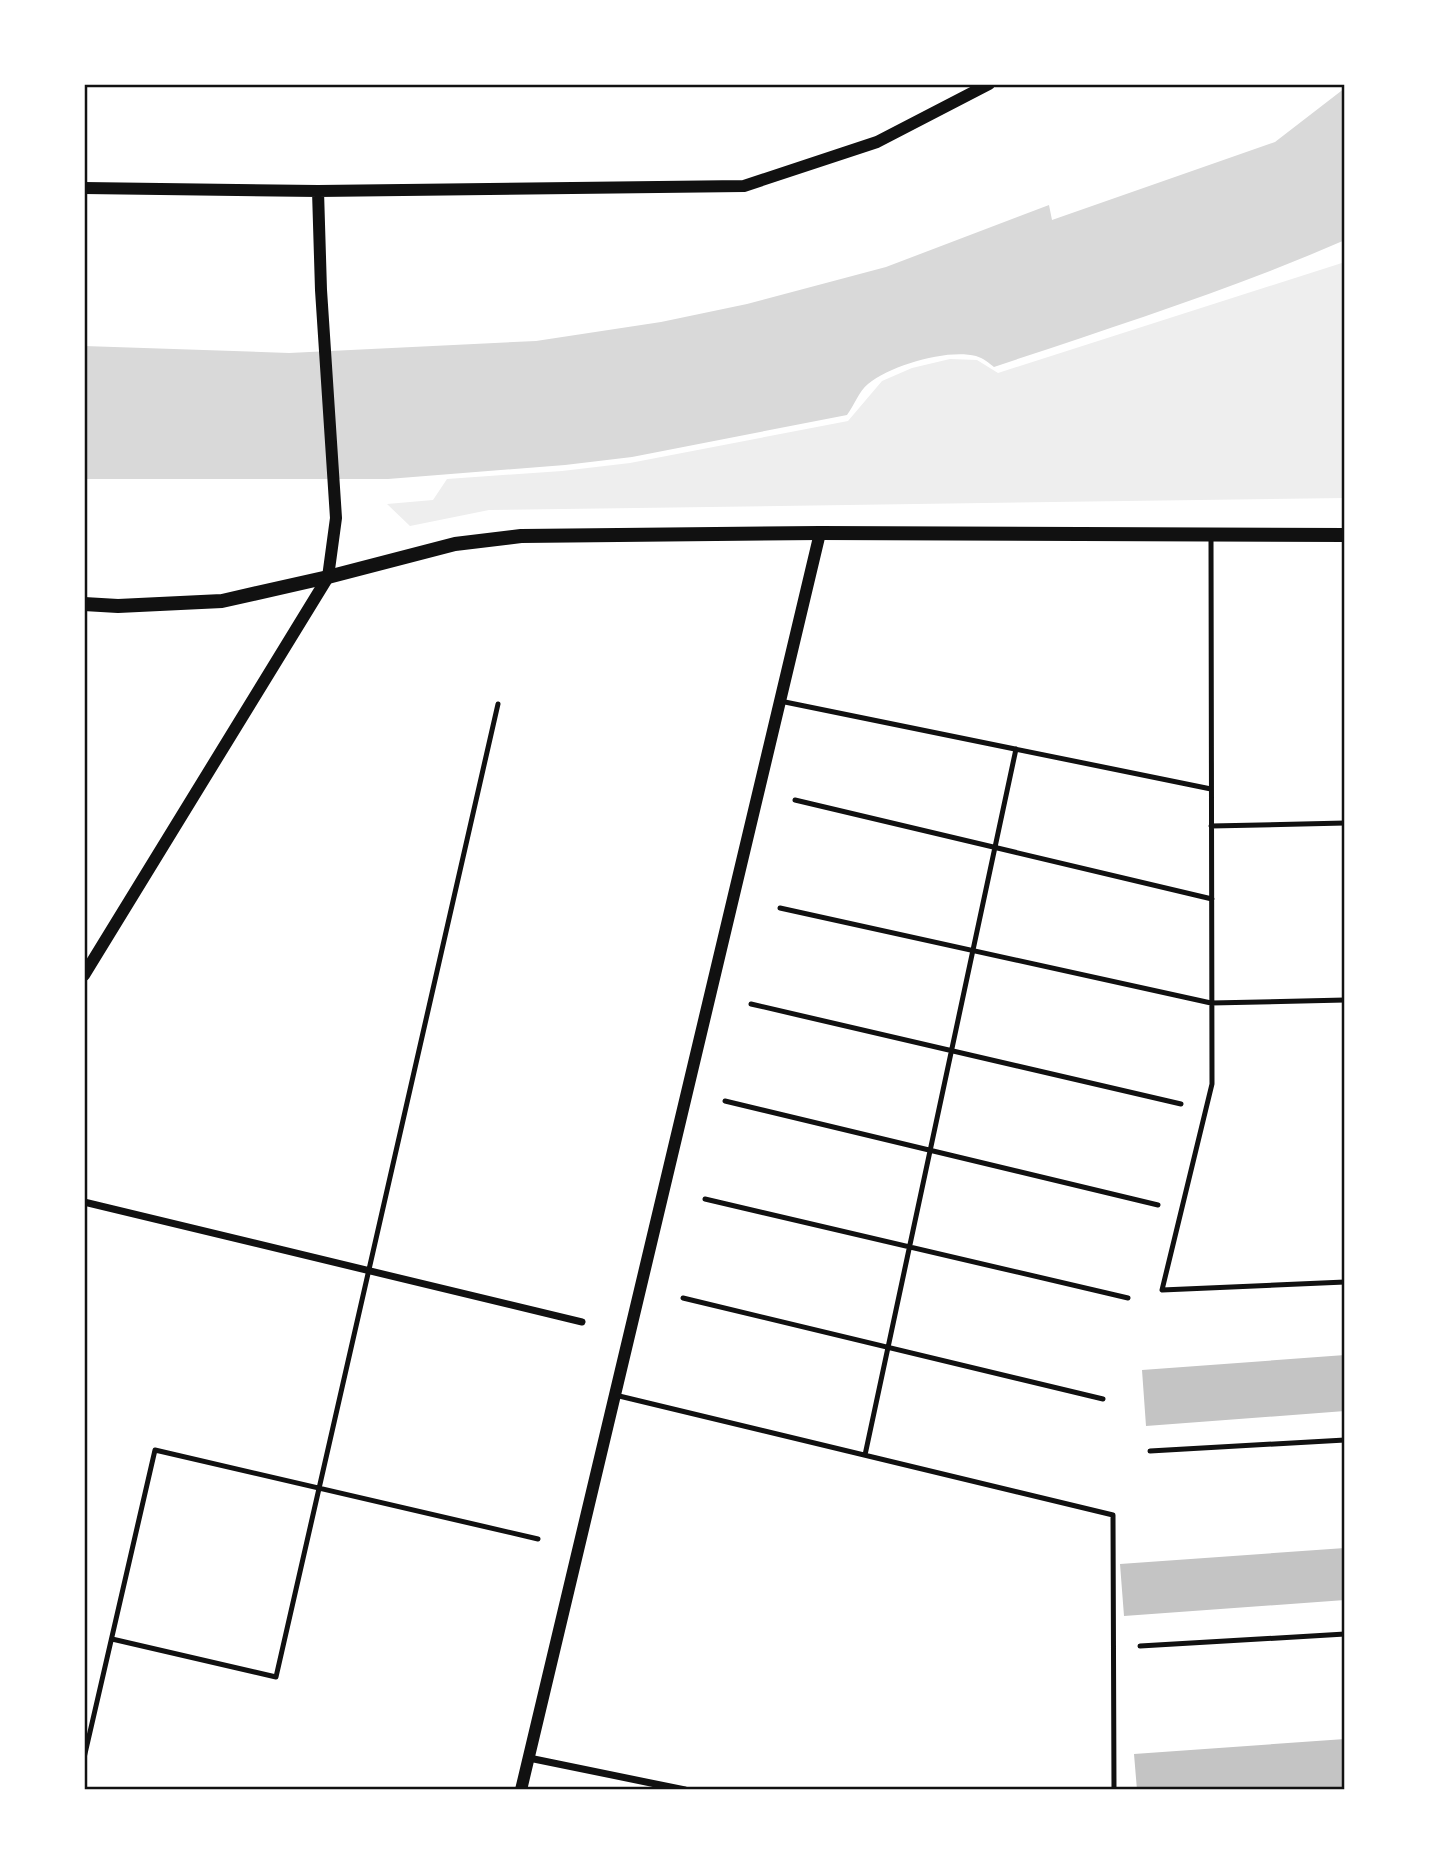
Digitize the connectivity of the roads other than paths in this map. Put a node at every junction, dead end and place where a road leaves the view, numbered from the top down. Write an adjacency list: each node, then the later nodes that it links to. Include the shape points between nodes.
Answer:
1 (989, 84): 3 (street, via 877,142 744,186)
2 (84, 188): 3 (street)
3 (318, 191): 7 (street, via 336,519)
4 (820, 533): 5 (main road); 7 (main road, via 521,536 455,544); 9 (street)
5 (1211, 533): 6 (main road); 12 (lane)
6 (1345, 535)
7 (328, 577): 8 (main road, via 222,601); 20 (street)
8 (84, 604)
9 (780, 701): 11 (lane); 38 (street)
10 (498, 704): 32 (lane)
11 (1016, 749): 12 (lane); 16 (lane)
12 (1211, 789): 15 (lane)
13 (795, 800): 16 (lane)
14 (1345, 823): 15 (lane)
15 (1212, 826): 17 (lane)
16 (995, 848): 17 (lane); 19 (lane)
17 (1212, 899): 22 (lane)
18 (780, 908): 19 (lane)
19 (973, 950): 22 (lane); 24 (lane)
20 (84, 975)
21 (1345, 1000): 22 (lane)
22 (1211, 1003): 33 (lane, via 1212,1084 1162,1290)
23 (751, 1004): 24 (lane)
24 (952, 1049): 26 (lane); 27 (lane)
25 (725, 1101): 27 (lane)
26 (1181, 1104)
27 (930, 1151): 30 (lane); 31 (lane)
28 (705, 1199): 31 (lane)
29 (84, 1202): 32 (street)
30 (1158, 1205)
31 (909, 1248): 35 (lane); 37 (lane)
32 (369, 1271): 36 (street); 43 (lane)
33 (1345, 1282)
34 (682, 1298): 37 (lane)
35 (1128, 1298)
36 (582, 1322)
37 (888, 1348): 39 (lane); 42 (lane)
38 (615, 1395): 42 (lane); 49 (street)
39 (1103, 1399)
40 (1345, 1440): 41 (lane)
41 (1150, 1451)
42 (865, 1455): 52 (lane, via 1113,1515)
43 (319, 1488): 44 (lane); 46 (lane, via 155,1450); 46 (lane, via 276,1677)
44 (538, 1539)
45 (1345, 1634): 47 (lane)
46 (111, 1639): 48 (lane)
47 (1140, 1646)
48 (84, 1758)
49 (529, 1758): 50 (street); 51 (street)
50 (521, 1790)
51 (685, 1790)
52 (1114, 1790)

